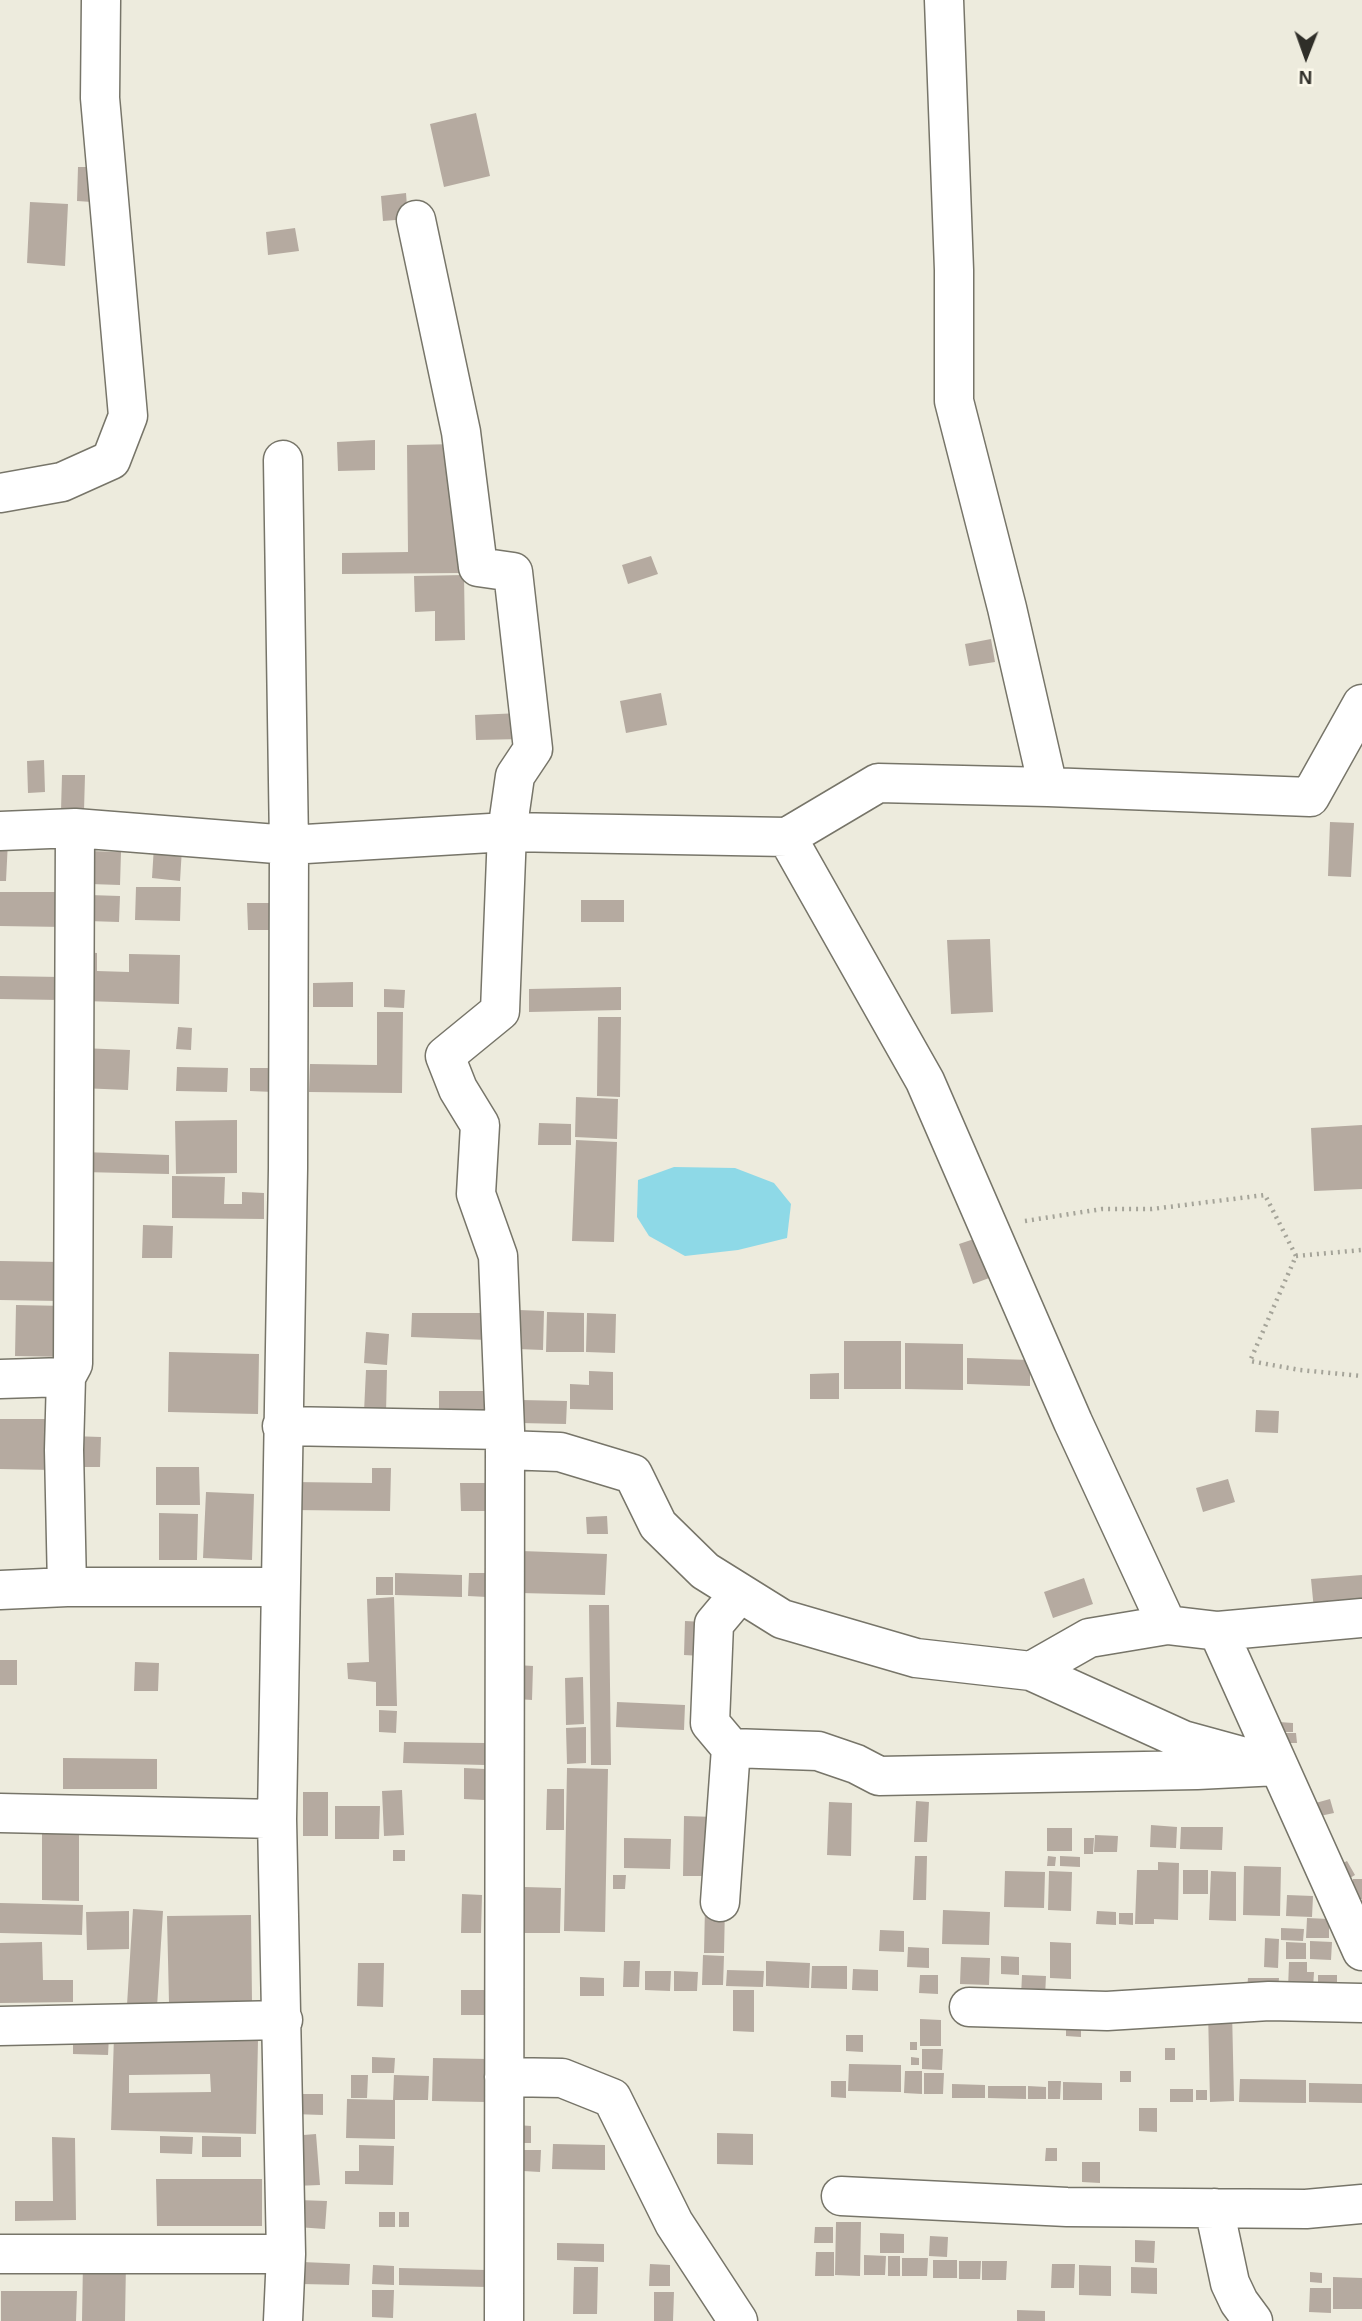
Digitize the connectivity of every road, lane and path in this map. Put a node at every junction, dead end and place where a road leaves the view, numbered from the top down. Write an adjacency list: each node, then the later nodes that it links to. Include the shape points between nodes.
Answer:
1 (102, 0): 5 (street, via 100,98 128,416 111,460 62,482)
2 (944, 0): 7 (street, via 954,401)
3 (416, 220): 10 (street, via 461,432 478,567 513,572 533,749 515,776)
4 (283, 460): 12 (street)
5 (0, 494)
6 (1362, 704): 7 (street, via 1310,797)
7 (1048, 787): 11 (street, via 877,783)
8 (75, 828): 9 (street); 12 (street); 17 (street, via 73,1364)
9 (0, 831)
10 (507, 832): 11 (street); 12 (street); 20 (street, via 500,1011 445,1056 480,1125 476,1194 498,1256)
11 (787, 837): 13 (street, via 925,1081)
12 (289, 845): 19 (street)
13 (988, 1227): 15 (path, via 1102,1209 1152,1209 1265,1195); 26 (street)
14 (1362, 1250): 15 (path)
15 (1296, 1256): 16 (path, via 1250,1361)
16 (1362, 1376)
17 (66, 1377): 18 (street); 21 (street)
18 (0, 1379)
19 (282, 1426): 20 (street); 22 (street)
20 (505, 1440): 24 (street, via 633,1474 658,1525 705,1571); 39 (street)
21 (67, 1587): 22 (street); 23 (street)
22 (279, 1587): 32 (street)
23 (0, 1590)
24 (740, 1593): 28 (street, via 782,1619 916,1658); 29 (street, via 714,1624 709,1723)
25 (1362, 1618): 27 (street)
26 (1167, 1625): 27 (street); 28 (street, via 1090,1638)
27 (1218, 1631): 30 (street)
28 (1031, 1671): 30 (street, via 1183,1740)
29 (731, 1748): 30 (street, via 818,1751 879,1776); 33 (street)
30 (1278, 1766): 34 (street)
31 (0, 1813): 32 (street)
32 (277, 1819): 37 (street)
33 (720, 1902)
34 (1362, 1951)
35 (1362, 2003): 36 (street, via 1269,2001 1107,2011)
36 (969, 2007)
37 (283, 2020): 38 (street); 43 (street)
38 (0, 2026)
39 (504, 2077): 46 (street); 47 (street, via 562,2078 612,2098 674,2223)
40 (841, 2196): 42 (street, via 1067,2207)
41 (1362, 2204): 42 (street)
42 (1214, 2208): 48 (street, via 1230,2283)
43 (286, 2254): 44 (street); 45 (street)
44 (0, 2255)
45 (283, 2321)
46 (504, 2321)
47 (738, 2321)
48 (1253, 2321)

